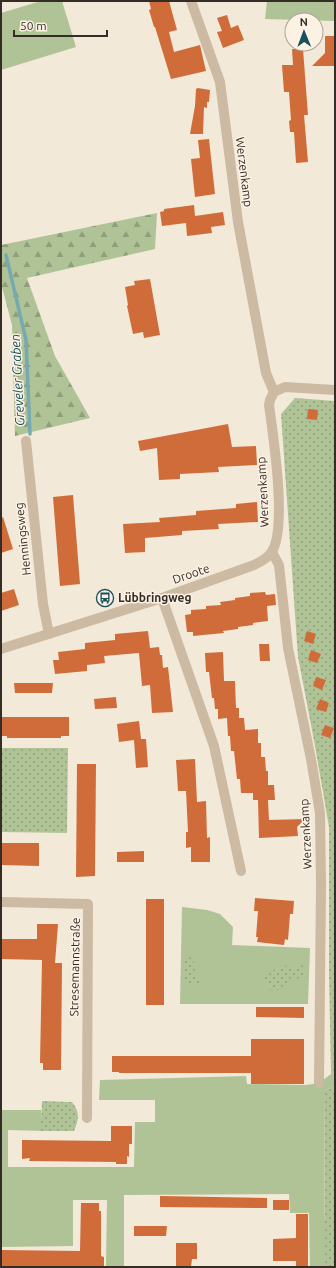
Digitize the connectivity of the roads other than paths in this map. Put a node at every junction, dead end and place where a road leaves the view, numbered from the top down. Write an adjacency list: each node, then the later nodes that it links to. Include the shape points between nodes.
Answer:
1 (191, 1): 3 (street, Werzenkamp, via 220,82 238,222 266,373)
2 (335, 390): 3 (street, via 285,387)
3 (274, 392): 5 (street, Werzenkamp, via 269,405 279,512 278,534)
4 (26, 441): 7 (street, Henningsweg, via 43,604)
5 (272, 552): 6 (street, Droote, via 254,566); 11 (street, Werzenkamp, via 279,565 288,648 320,813)
6 (162, 598): 7 (street, Droote); 9 (street, via 214,746)
7 (49, 634): 8 (street, Droote)
8 (1, 649)
9 (241, 871)
10 (1, 902): 12 (street, Stresemannstraße, via 88,904)
11 (319, 1083)
12 (87, 1118)

